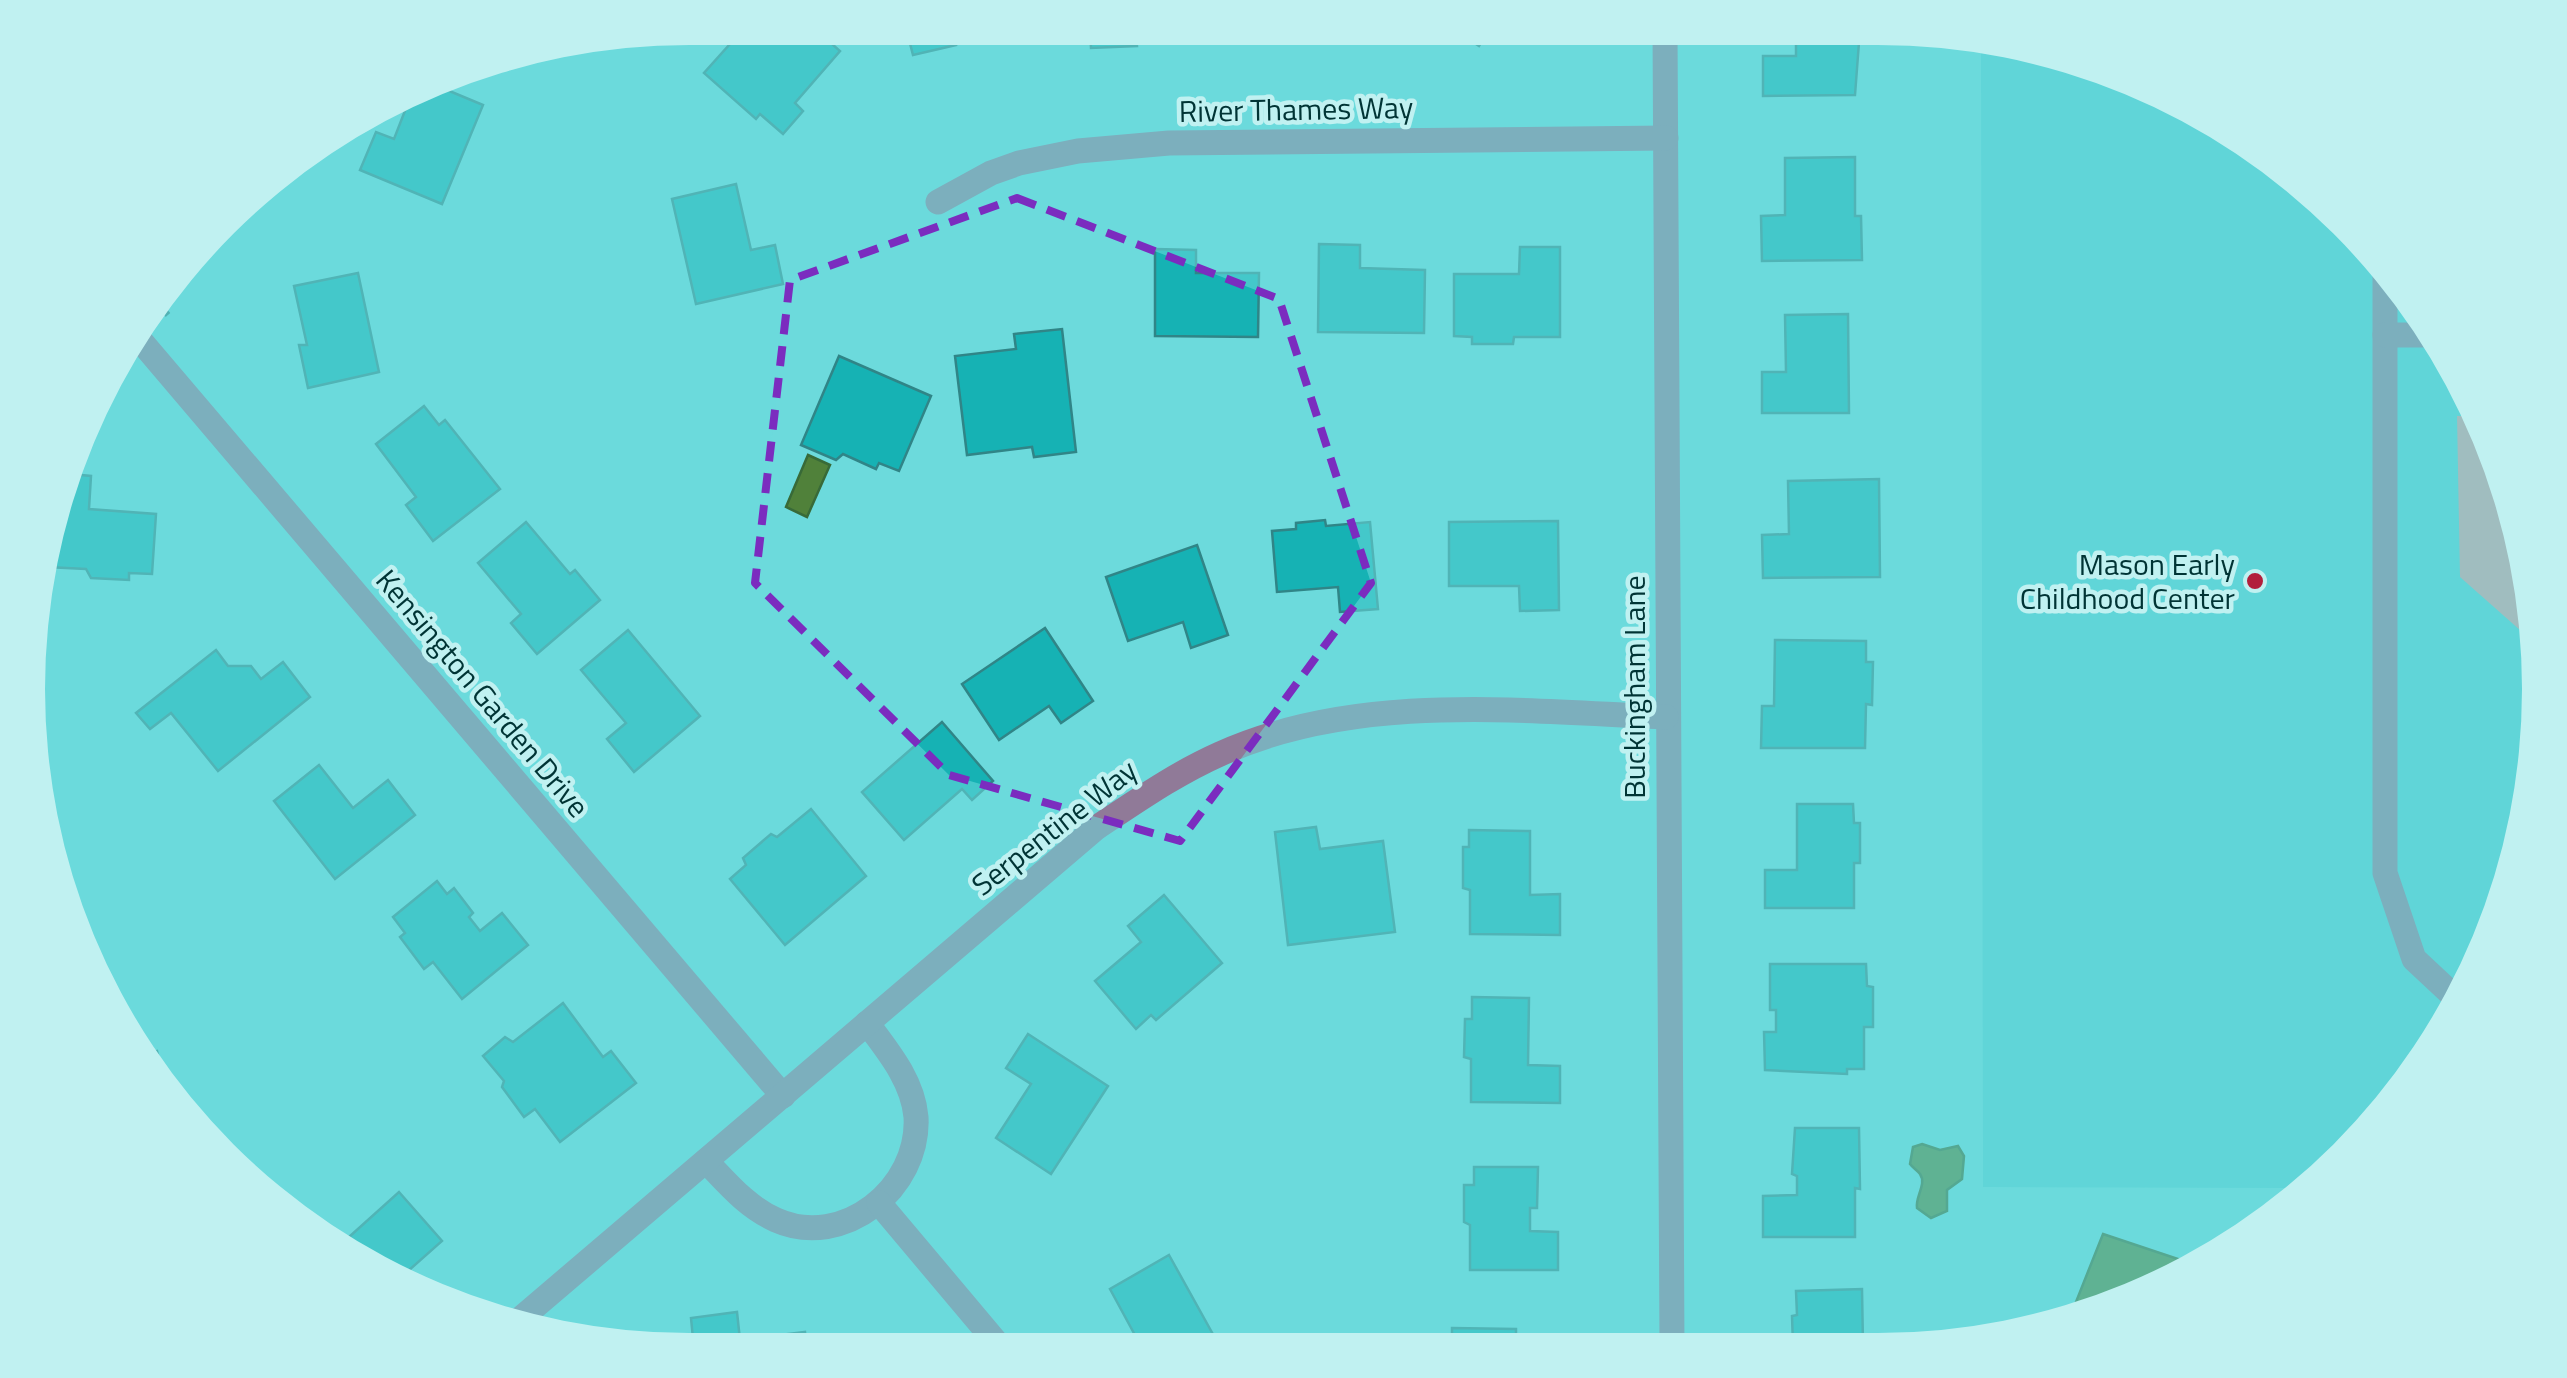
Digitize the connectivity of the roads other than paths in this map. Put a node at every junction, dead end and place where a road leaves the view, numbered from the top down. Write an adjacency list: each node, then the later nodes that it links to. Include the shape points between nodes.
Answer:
1 (1665, 45): 2 (street, Buckingham Lane)
2 (1666, 138): 3 (street, River Thames Way, via 1114,148 1019,162); 8 (street, Buckingham Lane)
3 (938, 202)
4 (2385, 292): 5 (street)
5 (2385, 335): 6 (street); 9 (street, via 2385,873 2414,958)
6 (2416, 336)
7 (145, 346): 11 (street, Kensington Garden Drive)
8 (1666, 717): 10 (street, Serpentine Way, via 1462,709 1372,714 1225,752 1171,777 1096,828); 16 (street, Buckingham Lane)
9 (2448, 989)
10 (867, 1023): 11 (street, Serpentine Way); 13 (street, via 894,1058 916,1116 902,1176)
11 (783, 1096): 12 (street, Serpentine Way)
12 (706, 1162): 13 (street, via 751,1207 796,1227 857,1218); 14 (street, Serpentine Way)
13 (879, 1203): 15 (street)
14 (528, 1312)
15 (988, 1333)
16 (1672, 1333)

